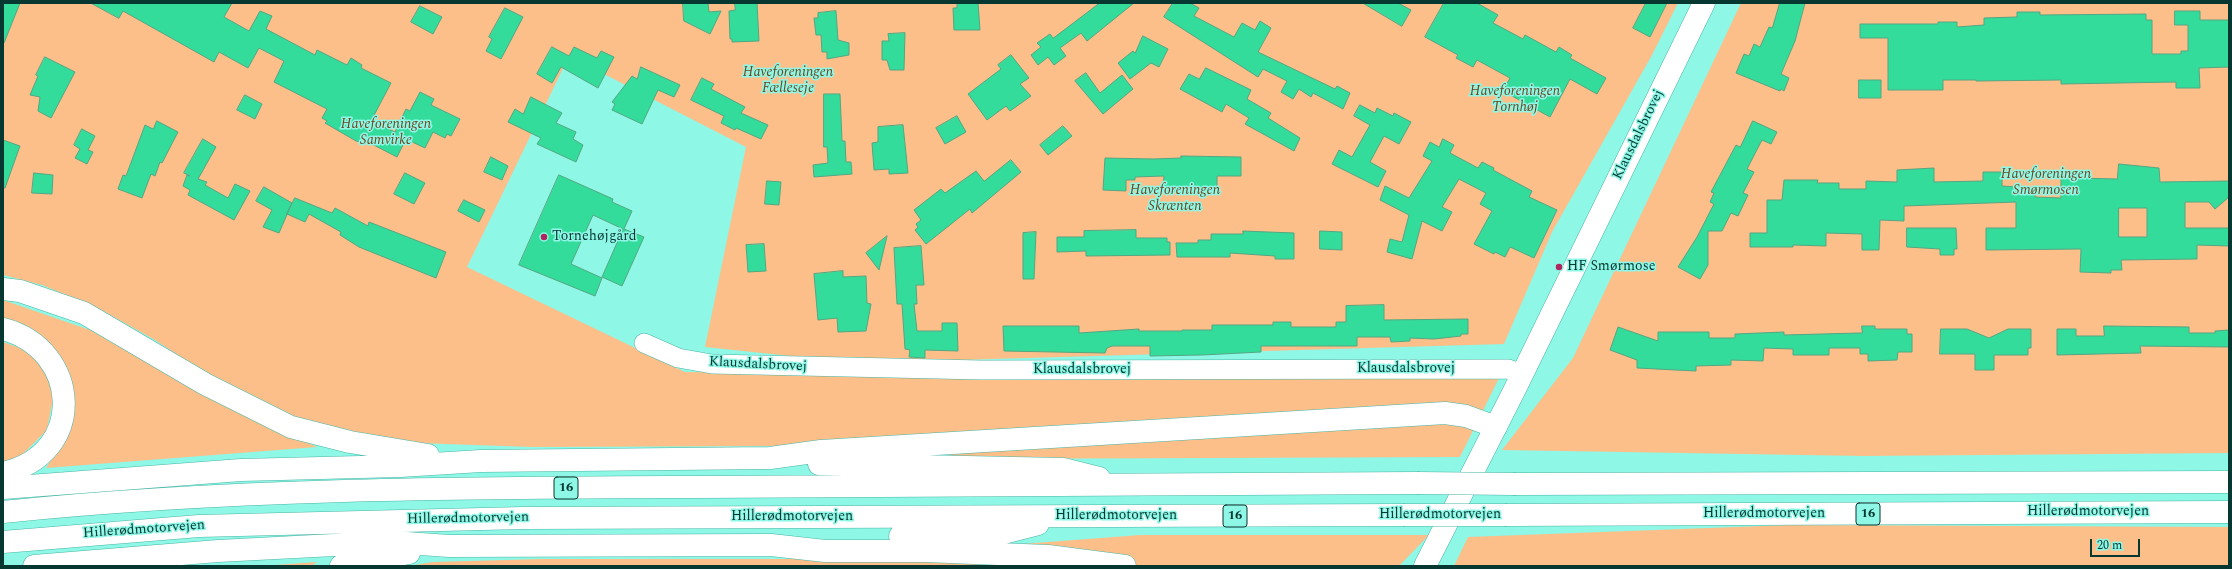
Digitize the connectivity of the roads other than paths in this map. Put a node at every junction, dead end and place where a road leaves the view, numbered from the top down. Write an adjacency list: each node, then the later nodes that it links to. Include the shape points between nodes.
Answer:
1 (1704, 3): 5 (main road, Klausdalsbrovej)
2 (3, 289): 8 (main road, via 20,291 84,313 205,384 290,427 350,442 406,452)
3 (3, 329): 9 (main road, via 40,348 60,379 64,404 61,424 54,442 34,462)
4 (644, 343): 5 (street, Klausdalsbrovej, via 678,358 712,364 981,370 1508,369)
5 (1522, 374): 6 (main road, Klausdalsbrovej)
6 (1496, 427): 7 (main road, via 1466,416 1445,412 821,451); 22 (main road, Klausdalsbrovej)
7 (770, 458): 8 (main road); 11 (main road, via 818,464 1063,469)
8 (481, 461): 12 (main road, via 241,470)
9 (3, 473)
10 (2229, 482): 11 (main road, Hillerødmotorvejen / 16, bridge)
11 (1129, 486): 13 (main road, Hillerødmotorvejen / 16, via 525,488 206,496)
12 (3, 488)
13 (3, 512)
14 (2229, 512): 15 (main road, Hillerødmotorvejen / 16, bridge)
15 (1067, 516): 16 (main road, Hillerødmotorvejen / 16, via 531,518 223,525); 17 (main road, 16, via 1003,533 826,537)
16 (3, 542)
17 (771, 545): 18 (main road); 21 (main road, via 825,551 924,551 1048,556)
18 (450, 546): 19 (main road, via 392,542 218,551); 20 (main road)
19 (34, 566)
20 (341, 566)
21 (1125, 566)
22 (1425, 566)

